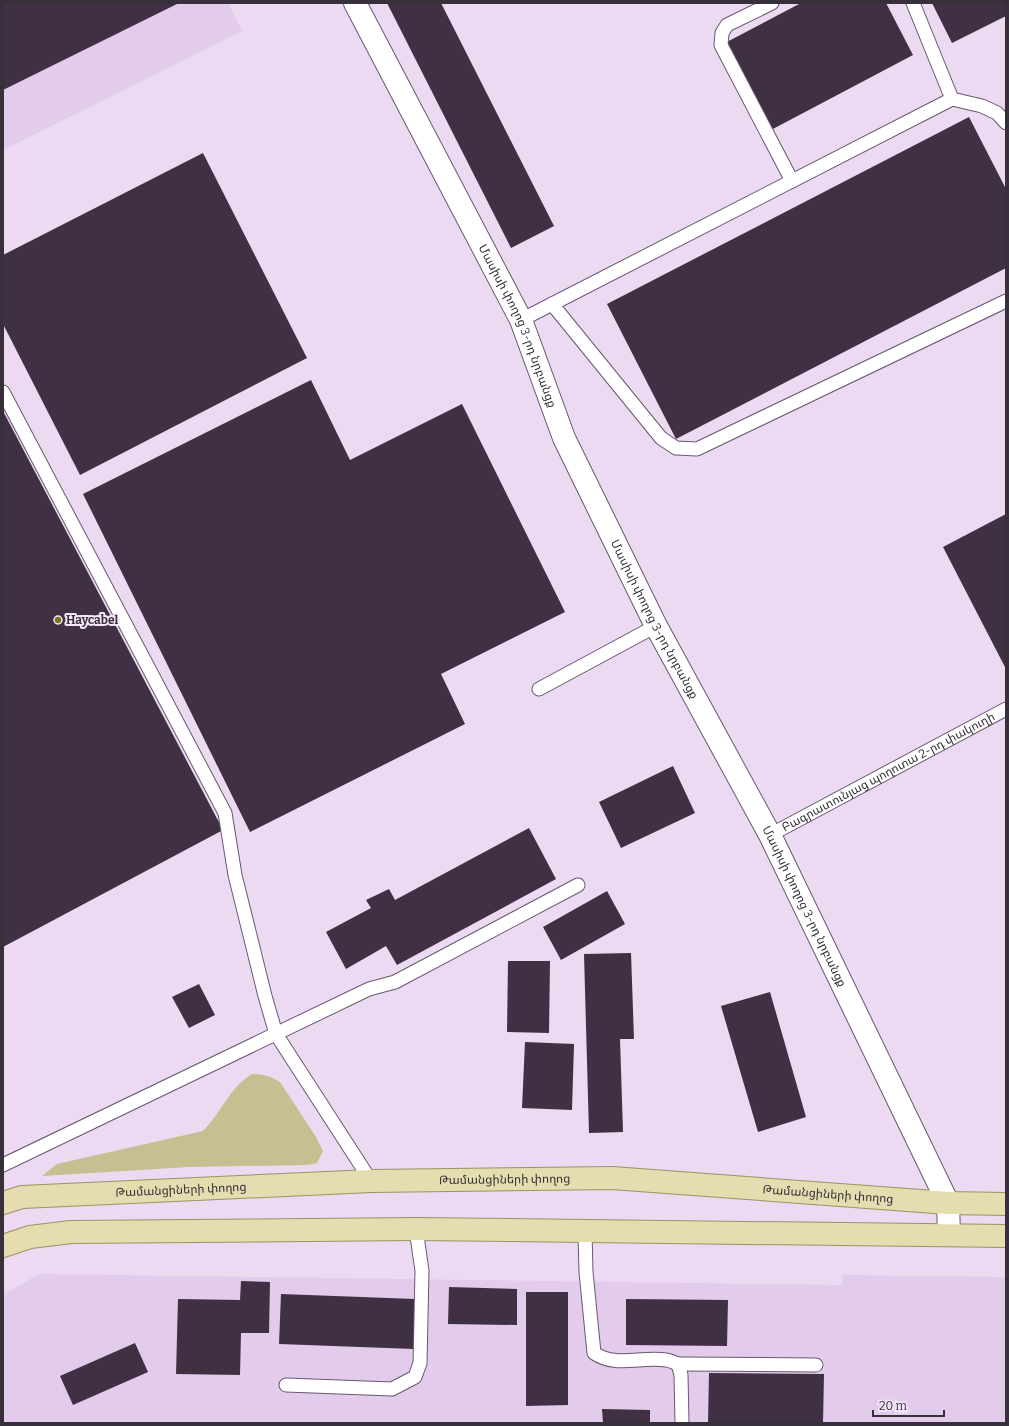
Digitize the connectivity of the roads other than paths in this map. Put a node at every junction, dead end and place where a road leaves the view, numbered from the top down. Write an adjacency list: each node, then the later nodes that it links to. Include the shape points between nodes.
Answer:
1 (355, 3): 9 (street, Մասիսի փողոց 3-րդ նրբանցք)
2 (772, 3): 6 (lane, via 727,25 722,33 721,46)
3 (913, 3): 4 (lane)
4 (952, 99): 5 (lane, via 982,106 997,113); 6 (lane)
5 (1006, 123)
6 (792, 181): 8 (lane)
7 (1006, 301): 8 (lane, via 697,449 676,448 661,438)
8 (552, 304): 9 (lane)
9 (521, 320): 11 (street, Մասիսի փողոց 3-րդ նրբանցք, via 564,438)
10 (3, 392): 16 (lane, via 225,813 235,875)
11 (656, 626): 12 (lane); 14 (street, Մասիսի փողոց 3-րդ նրբանցք)
12 (539, 688)
13 (1006, 709): 14 (lane, Բագրատունյաց պողոտա 2-րդ փակուղի)
14 (770, 835): 20 (street, Մասիսի փողոց 3-րդ նրբանցք)
15 (578, 885): 16 (lane, via 395,982 369,989)
16 (276, 1034): 17 (lane); 18 (lane)
17 (3, 1165)
18 (371, 1181): 19 (main road, Թամանցիների փողոց, via 22,1197); 20 (main road, Թամանցիների փողոց, via 612,1178)
19 (3, 1203)
20 (948, 1203): 21 (main road, Թամանցիների փողոց); 24 (street, Մասիսի փողոց 3-րդ նրբանցք)
21 (1006, 1204)
22 (416, 1229): 23 (main road); 26 (main road, via 71,1232 30,1237); 29 (lane, via 422,1271 420,1363 415,1377 392,1389)
23 (585, 1232): 24 (main road); 27 (lane, via 594,1353 613,1361 666,1360)
24 (949, 1235): 25 (main road)
25 (1006, 1236)
26 (3, 1246)
27 (678, 1364): 28 (lane); 30 (lane, via 681,1375)
28 (816, 1365)
29 (286, 1385)
30 (682, 1423)

